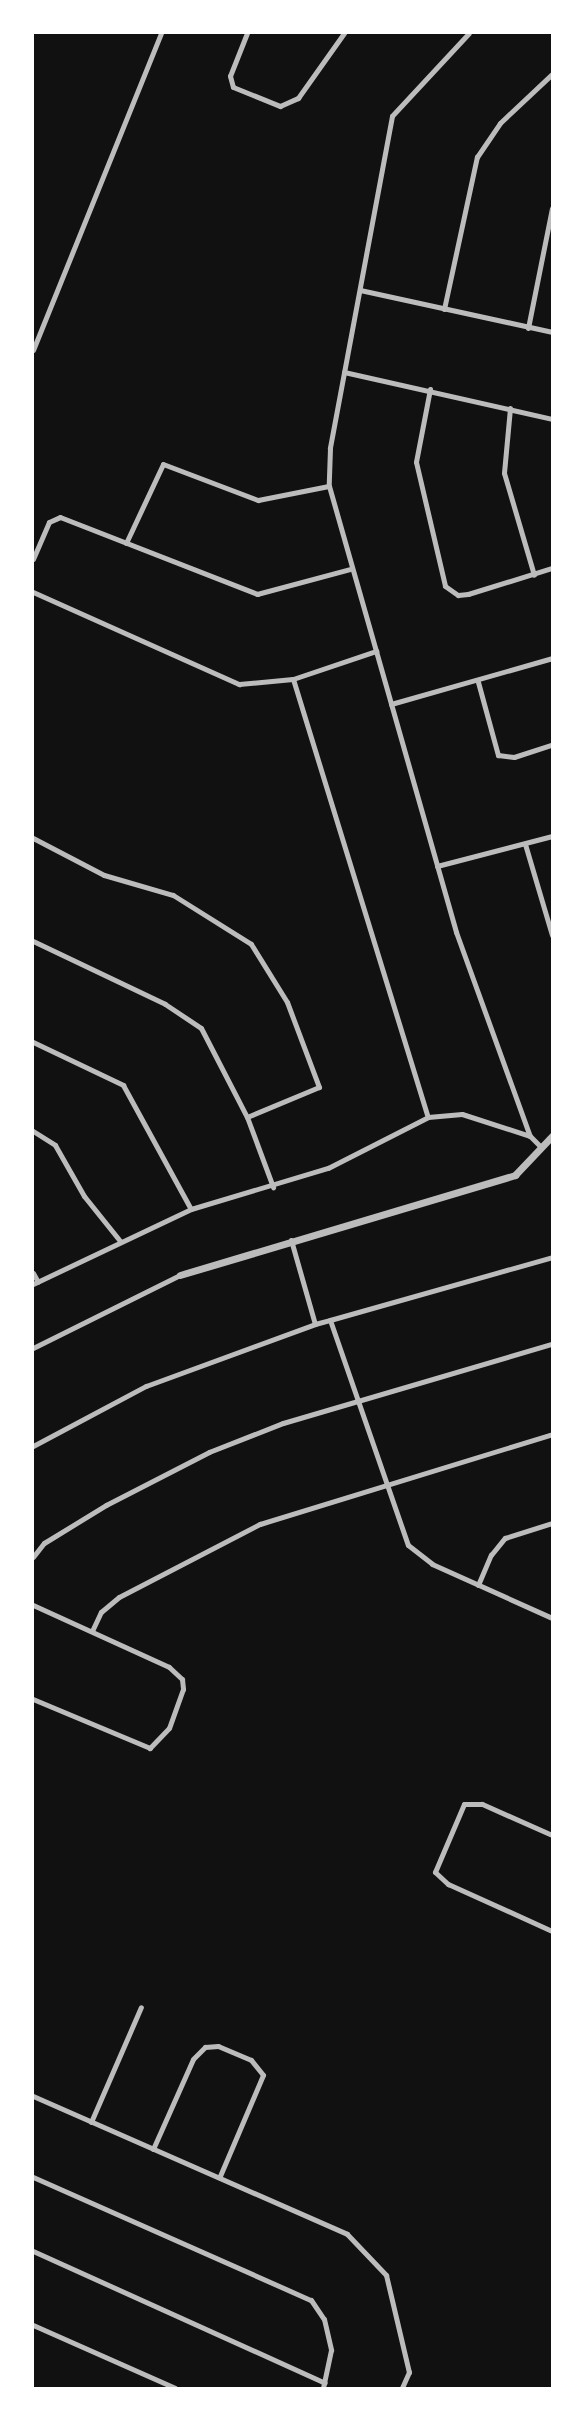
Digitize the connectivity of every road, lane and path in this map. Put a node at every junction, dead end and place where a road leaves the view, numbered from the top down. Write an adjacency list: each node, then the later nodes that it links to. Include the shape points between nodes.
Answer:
1 (161, 33): 11 (street)
2 (247, 33): 3 (street, via 230,76 233,87 280,106 298,98)
3 (344, 33)
4 (469, 33): 7 (street, via 392,116)
5 (551, 78): 8 (street, via 500,123 477,157)
6 (552, 208): 9 (street)
7 (360, 290): 8 (street); 12 (street)
8 (444, 309): 9 (street)
9 (528, 328): 10 (street)
10 (552, 333)
11 (33, 350)
12 (344, 372): 13 (street); 16 (street, via 328,459)
13 (430, 389): 14 (street); 21 (street, via 416,462 441,581 458,595)
14 (510, 408): 15 (street); 21 (street, via 504,473)
15 (552, 418)
16 (329, 486): 17 (street, via 262,501 163,464); 20 (street)
17 (126, 543): 18 (street, via 60,517 50,522); 20 (street, via 257,594)
18 (33, 559)
19 (552, 568): 21 (street)
20 (350, 569): 23 (street)
21 (534, 574)
22 (33, 592): 25 (street, via 239,684)
23 (376, 651): 25 (street); 27 (street)
24 (552, 658): 26 (street)
25 (293, 678): 38 (street)
26 (478, 682): 27 (street); 28 (street, via 498,755 514,757)
27 (391, 704): 32 (street)
28 (552, 745)
29 (552, 836): 31 (street)
30 (33, 838): 37 (street, via 104,875 173,895 251,944 287,1002 319,1087)
31 (525, 844): 32 (street); 33 (street)
32 (437, 866): 40 (street)
33 (550, 924): 34 (street)
34 (552, 935)
35 (33, 941): 37 (street, via 165,1004 201,1028)
36 (33, 1042): 44 (street, via 123,1085)
37 (247, 1117): 43 (street)
38 (428, 1117): 40 (street, via 462,1114); 43 (street, via 328,1168)
39 (33, 1131): 46 (street, via 55,1145 84,1196)
40 (530, 1136): 42 (street)
41 (552, 1136): 42 (street)
42 (539, 1145): 45 (street, via 515,1175)
43 (273, 1186): 44 (street)
44 (190, 1209): 46 (street)
45 (291, 1240): 49 (street); 52 (street)
46 (120, 1241): 50 (street)
47 (552, 1257): 51 (street)
48 (33, 1273): 50 (street)
49 (180, 1275): 54 (street)
50 (35, 1283)
51 (330, 1320): 52 (street); 55 (street)
52 (315, 1324): 57 (street, via 146,1386)
53 (552, 1344): 55 (street)
54 (33, 1348)
55 (358, 1404): 58 (street); 60 (street, via 283,1423 209,1452 106,1505 44,1543)
56 (552, 1434): 58 (street)
57 (33, 1446)
58 (385, 1484): 61 (street, via 408,1545 432,1564); 64 (street, via 285,1514 225,1541 109,1603)
59 (552, 1523): 61 (street, via 506,1538 490,1555)
60 (33, 1557)
61 (478, 1585): 63 (street)
62 (33, 1605): 64 (street)
63 (552, 1618)
64 (92, 1631): 65 (street, via 168,1667 182,1679 176,1714 161,1740 139,1747)
65 (33, 1699)
66 (552, 1835): 67 (street, via 482,1804 464,1804 435,1872 448,1884)
67 (552, 1931)
68 (141, 2007): 70 (street)
69 (33, 2096): 70 (street)
70 (91, 2122): 71 (street)
71 (153, 2149): 72 (street); 72 (street, via 193,2059 205,2047 218,2046 251,2060 262,2075)
72 (220, 2176): 78 (street, via 348,2234 386,2276 408,2372)
73 (33, 2177): 76 (street, via 311,2300 324,2319 331,2350)
74 (33, 2251): 76 (street)
75 (33, 2325): 77 (street)
76 (324, 2385)
77 (175, 2388)
78 (402, 2388)

